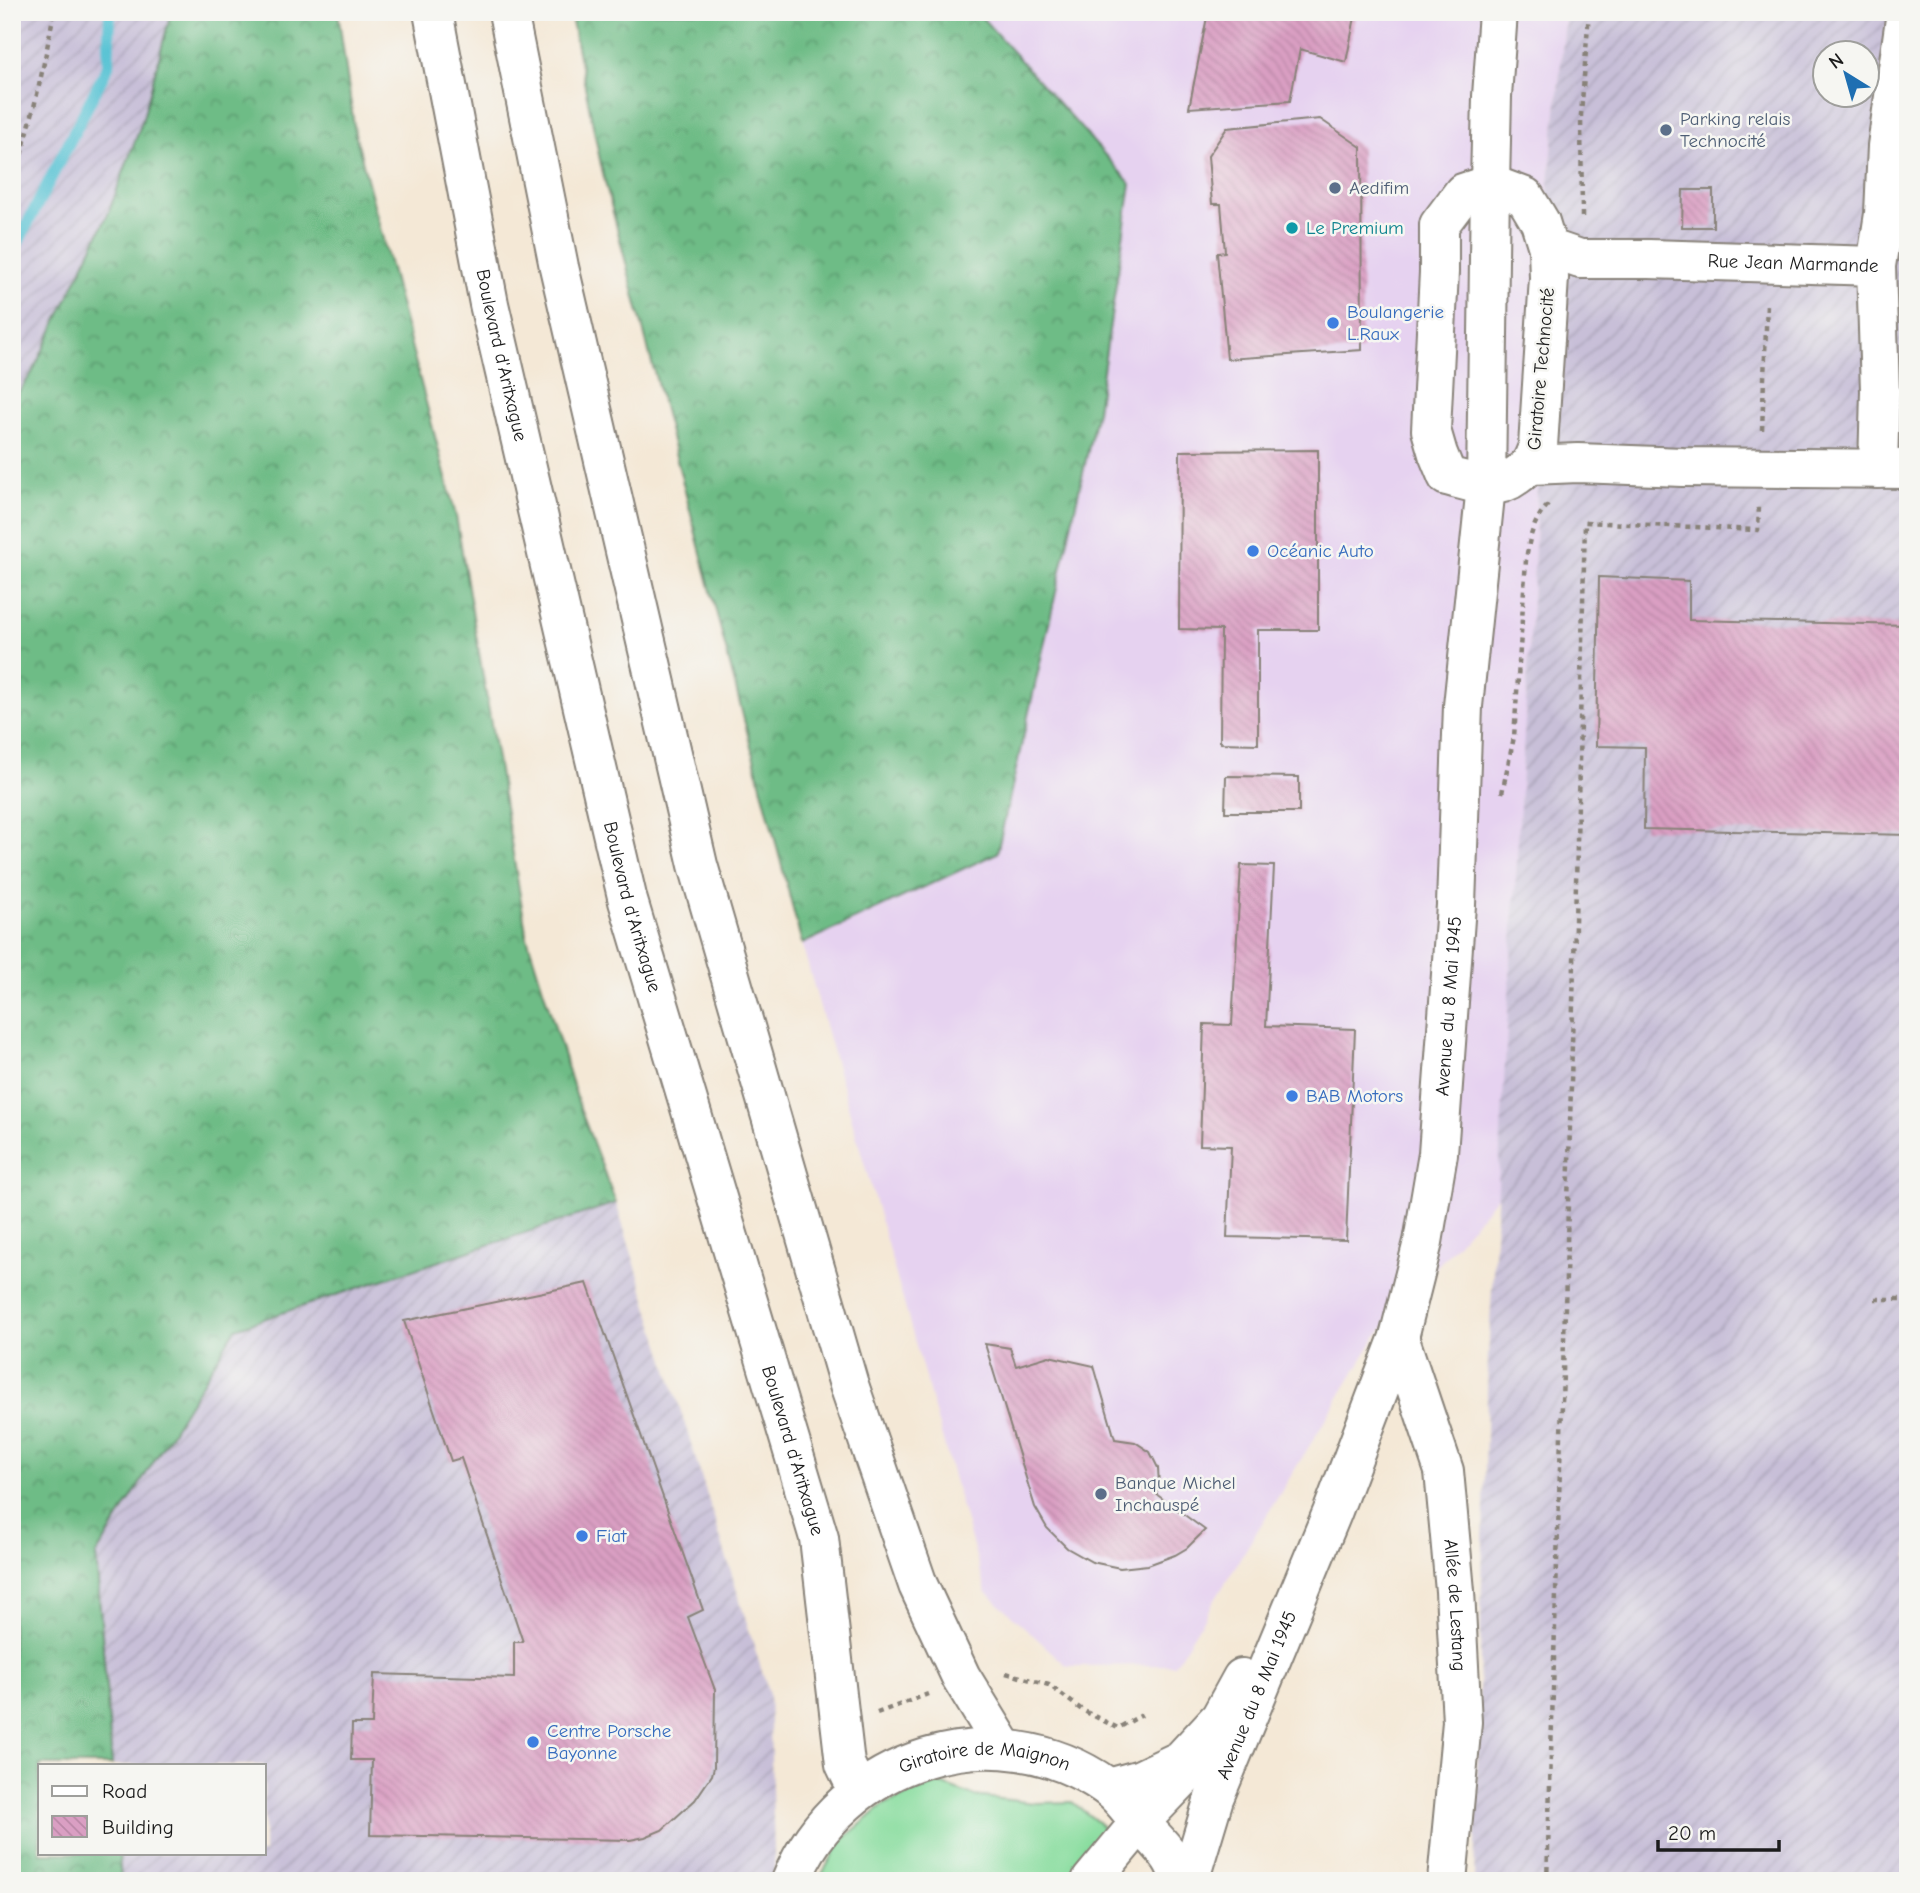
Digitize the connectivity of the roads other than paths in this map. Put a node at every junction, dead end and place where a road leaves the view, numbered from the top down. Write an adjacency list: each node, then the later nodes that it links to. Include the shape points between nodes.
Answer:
1 (433, 12): 17 (main road, Boulevard d'Aritxague, via 489,304 628,901 819,1538 845,1764)
2 (508, 12): 15 (main road, via 559,267 698,865 849,1385 918,1585 961,1677)
3 (1498, 12): 6 (main road)
4 (1906, 12): 5 (main road, via 1887,146)
5 (1898, 169): 8 (main road, via 1884,214)
6 (1490, 184): 7 (main road, Giratoire Technocité, via 1525,197 1541,222); 11 (main road, Avenue du 8 Mai 1945); 11 (main road, via 1463,194 1439,225 1431,430 1447,476)
7 (1548, 248): 8 (main road, Rue Jean Marmande, via 1580,259); 9 (main road, Giratoire Technocité, via 1538,446)
8 (1876, 266): 10 (main road, Rue Jean Marmande, via 1880,391)
9 (1531, 465): 10 (main road, Rue Jean Marmande); 11 (main road, Giratoire Technocité, via 1506,484)
10 (1893, 469)
11 (1486, 486): 12 (main road, Avenue du 8 Mai 1945, via 1463,706 1456,905 1438,1154 1423,1242)
12 (1399, 1337): 13 (main road, Avenue du 8 Mai 1945); 23 (main road, Allée de Lestang, via 1444,1471 1455,1591 1462,1722)
13 (1332, 1513): 14 (main road, Avenue du 8 Mai 1945); 22 (main road, Avenue du 8 Mai 1945, via 1214,1798)
14 (1220, 1718): 16 (main road, Avenue du 8 Mai 1945, via 1181,1760); 18 (main road, via 1190,1770)
15 (1005, 1749): 16 (main road, Giratoire de Maignon, via 1048,1757); 17 (main road, Giratoire de Maignon, via 953,1751 903,1765)
16 (1109, 1788): 18 (main road, Giratoire de Maignon)
17 (858, 1791): 19 (main road, Giratoire de Maignon, via 825,1823)
18 (1140, 1822): 20 (main road); 21 (main road, Giratoire de Maignon, via 1172,1859)
19 (791, 1881)
20 (1091, 1881)
21 (1181, 1881)
22 (1189, 1881)
23 (1447, 1881)

